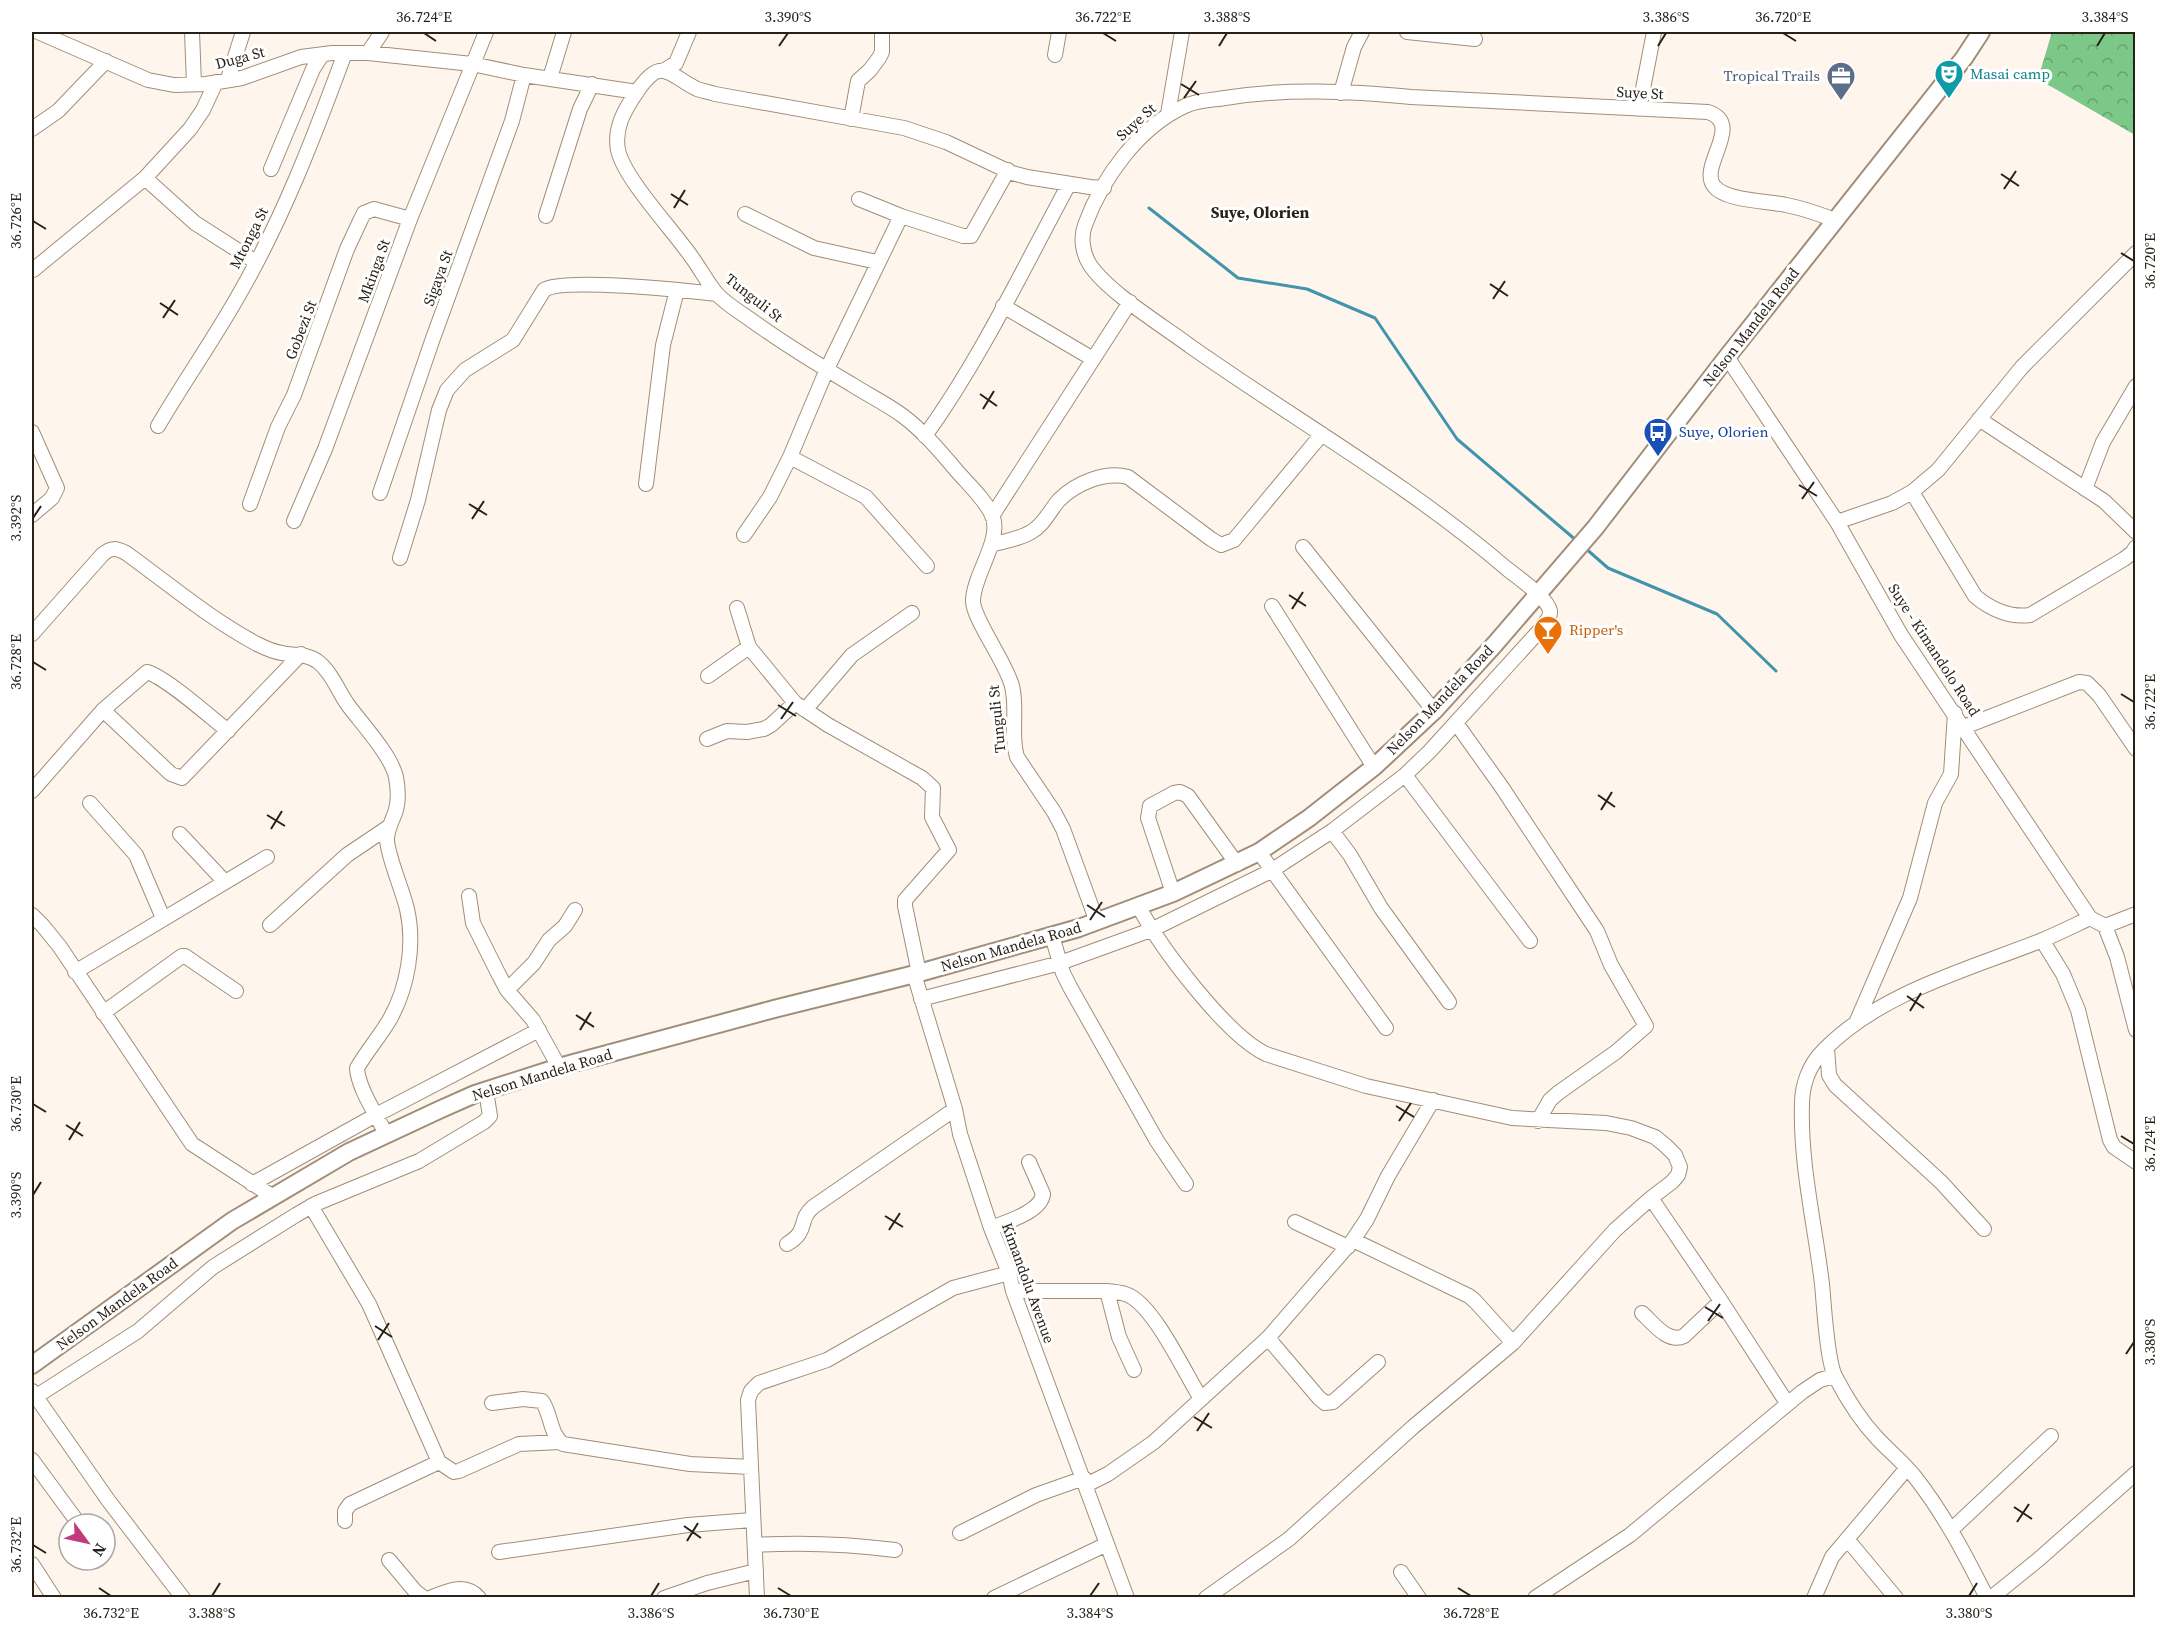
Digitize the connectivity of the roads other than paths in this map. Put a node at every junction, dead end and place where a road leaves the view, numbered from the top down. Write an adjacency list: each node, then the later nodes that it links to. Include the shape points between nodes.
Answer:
1 (38, 32): 20 (street, Duga St)
2 (192, 32): 26 (street)
3 (243, 32): 25 (street)
4 (382, 32): 17 (street)
5 (486, 32): 21 (street, Mkinga St)
6 (564, 32): 24 (street)
7 (689, 32): 22 (street, Tunguli St, via 676,63)
8 (882, 32): 32 (street, via 882,52 858,81)
9 (1059, 32): 19 (street)
10 (1182, 32): 31 (street)
11 (1362, 32): 29 (street)
12 (1407, 32): 15 (street)
13 (1654, 32): 30 (street)
14 (1981, 32): 44 (main road, Nelson Mandela Road)
15 (1475, 39)
16 (345, 53): 17 (street, Duga St); 18 (street, Duga St); 46 (street, Mtonga St, via 300,171)
17 (368, 53): 21 (street, Duga St)
18 (322, 55): 25 (street, Duga St, via 301,57); 34 (street)
19 (1055, 55)
20 (106, 62): 26 (street, Duga St, via 148,80); 33 (street, via 58,111)
21 (472, 64): 23 (street, Duga St); 43 (street, Mkinga St)
22 (665, 70): 28 (street, Tunguli St, via 647,79); 32 (street, via 715,94)
23 (524, 75): 24 (street, Duga St); 66 (street, Sigaya St, via 510,130)
24 (550, 78): 27 (street, Duga St)
25 (222, 81): 26 (street, Duga St); 36 (street, via 190,129)
26 (194, 84)
27 (592, 84): 28 (street, Duga St); 41 (street, via 580,109)
28 (637, 92): 50 (street, Tunguli St, via 618,128 622,162)
29 (1341, 93): 30 (street, Suye St); 31 (street, Suye St, via 1250,94 1189,104)
30 (1639, 109): 44 (street, Suye St, via 1714,114 1721,121 1722,130 1712,169 1714,187 1739,198 1785,205)
31 (1168, 114): 38 (street, Suye St, via 1120,159)
32 (851, 119): 35 (street, via 904,128 946,142)
33 (32, 129)
34 (271, 169)
35 (1008, 171): 37 (street); 42 (street, via 971,236)
36 (145, 178): 46 (street, via 195,223); 48 (street)
37 (1069, 184): 38 (street); 52 (street)
38 (1104, 188): 51 (street, Suye St, via 1083,229 1084,254 1091,266)
39 (859, 199): 42 (street)
40 (745, 214): 47 (street, via 814,248)
41 (546, 216)
42 (901, 216): 47 (street)
43 (410, 219): 67 (street, Gobezi St, via 374,209 360,219); 70 (street, Mkinga St, via 325,449)
44 (1835, 220): 53 (main road, Nelson Mandela Road)
45 (2136, 253): 57 (street, via 2022,367)
46 (256, 262): 58 (street, Mtonga St, via 238,298)
47 (878, 262): 55 (street)
48 (33, 270)
49 (677, 290): 50 (street); 63 (street, via 663,345); 77 (street, via 568,285 553,285 544,290 513,340 465,370 447,390)
50 (717, 294): 55 (street, Tunguli St)
51 (1130, 302): 54 (street); 60 (street, Suye St)
52 (1003, 306): 54 (street); 61 (street, via 948,404)
53 (1727, 357): 71 (street, Suye - Kimandolo Road); 79 (main road, Nelson Mandela Road)
54 (1093, 360): 69 (street)
55 (827, 369): 61 (street, Tunguli St, via 903,415); 62 (street)
56 (2134, 390): 64 (street, via 2103,442)
57 (1978, 419): 64 (street); 65 (street, via 1938,470)
58 (158, 426)
59 (32, 432): 68 (street, via 57,488 52,498)
60 (1322, 434): 74 (street, via 1255,518 1227,544 1211,539 1122,476 1097,477 1078,486 1058,500 1032,532); 79 (street, Suye St, via 1435,511)
61 (925, 435): 69 (street, Tunguli St)
62 (790, 457): 73 (street, via 770,497); 78 (street, via 866,497)
63 (646, 484)
64 (2085, 489): 72 (street, via 2104,501)
65 (1912, 492): 71 (street, via 1884,507); 75 (street, via 1975,596 1990,607 2011,614 2030,615 2124,559)
66 (380, 493)
67 (250, 504)
68 (32, 515)
69 (993, 516): 74 (street, Tunguli St)
70 (294, 521)
71 (1837, 522): 90 (street, Suye - Kimandolo Road, via 1901,635)
72 (2136, 532)
73 (744, 535)
74 (991, 545): 116 (street, Tunguli St, via 975,587 973,608 1005,665 1012,686 1017,757 1063,830)
75 (2136, 546)
76 (1303, 548): 89 (street)
77 (400, 558)
78 (927, 566)
79 (1538, 595): 89 (main road, Nelson Mandela Road); 91 (street, via 1550,610 1548,619)
80 (1272, 606): 96 (street)
81 (737, 608): 84 (street)
82 (912, 613): 87 (street, via 852,655)
83 (32, 634): 85 (street, via 112,548 126,553 247,639 274,651)
84 (749, 647): 86 (street); 87 (street)
85 (302, 654): 93 (street); 100 (street, via 322,666 390,764 396,776 398,798)
86 (708, 676)
87 (800, 706): 94 (street, via 764,729 727,731); 125 (street, Kimandolu Avenue, via 933,788 932,817 949,850 905,900)
88 (103, 710): 93 (street, via 147,672); 93 (street, via 178,778 186,775); 98 (street)
89 (1434, 711): 96 (main road, Nelson Mandela Road)
90 (1955, 713): 92 (street, Suye - Kimandolo Road); 131 (street, via 1951,774 1935,803 1910,898)
91 (1456, 723): 97 (street); 141 (street, via 1597,931 1611,965 1646,1026 1550,1100)
92 (1964, 727): 95 (street, via 2079,682 2087,683); 115 (street, Suye - Kimandolo Road)
93 (228, 732)
94 (707, 739)
95 (2136, 749)
96 (1374, 767): 103 (main road, Nelson Mandela Road)
97 (1405, 776): 101 (street); 122 (street)
98 (32, 791)
99 (90, 803): 114 (street, via 136,855)
100 (390, 826): 117 (street, via 347,855); 140 (street, via 387,839 408,911 411,947 395,1010 357,1068)
101 (1332, 831): 106 (street); 129 (street, via 1381,908)
102 (180, 834): 107 (street)
103 (1259, 852): 105 (main road, Nelson Mandela Road); 106 (street)
104 (267, 857): 107 (street)
105 (1237, 864): 108 (main road, Nelson Mandela Road); 108 (street, via 1188,795 1174,793 1148,810)
106 (1271, 871): 119 (street); 132 (street)
107 (225, 882): 114 (street)
108 (1173, 893): 110 (main road, Nelson Mandela Road)
109 (469, 896): 126 (street, via 472,922)
110 (1139, 907): 116 (main road, Nelson Mandela Road); 119 (street)
111 (575, 910): 126 (street, via 534,963)
112 (2136, 914): 118 (street)
113 (32, 915): 124 (street, via 60,946)
114 (163, 918): 124 (street)
115 (2090, 918): 118 (street, Suye - Kimandolo Road); 121 (street)
116 (1097, 922): 120 (main road, Nelson Mandela Road)
117 (270, 925)
118 (2105, 926): 134 (street)
119 (1151, 930): 123 (street); 138 (street, via 1193,985 1256,1049 1366,1086)
120 (1052, 936): 123 (street); 125 (main road, Nelson Mandela Road)
121 (2042, 940): 131 (street, via 1932,982); 144 (street, via 2063,974 2078,1010 2110,1140)
122 (1530, 941)
123 (1060, 963): 128 (street); 146 (street, via 1138,1108)
124 (75, 972): 130 (street)
125 (916, 974): 128 (street, Kimandolu Avenue); 136 (main road, Nelson Mandela Road)
126 (507, 990): 133 (street)
127 (236, 991): 130 (street, via 182,956)
128 (921, 999): 139 (street, Kimandolu Avenue)
129 (1449, 1002)
130 (103, 1013): 145 (street, via 192,1144)
131 (1856, 1023): 135 (street)
132 (1386, 1028)
133 (539, 1030): 136 (street); 140 (street)
134 (2136, 1030)
135 (1827, 1047): 152 (street, via 1829,1075 1835,1085 1941,1182); 165 (street, via 1805,1080 1802,1104 1805,1164)
136 (559, 1067): 137 (main road, Nelson Mandela Road)
137 (486, 1091): 142 (main road, Nelson Mandela Road); 149 (street, via 490,1116 484,1122 419,1161)
138 (1433, 1100): 141 (street); 154 (street)
139 (955, 1109): 151 (street, Kimandolu Avenue); 153 (street, via 813,1207 806,1214 799,1236)
140 (376, 1115): 142 (street); 145 (street)
141 (1538, 1121): 148 (street, via 1606,1123 1655,1137 1675,1155 1680,1167 1672,1182)
142 (386, 1134): 147 (main road, Nelson Mandela Road)
143 (1029, 1162): 151 (street, via 1042,1199 1035,1208)
144 (2136, 1162)
145 (252, 1184): 147 (street)
146 (1186, 1184)
147 (272, 1196): 163 (main road, Nelson Mandela Road)
148 (1651, 1198): 158 (street); 161 (street, via 1615,1230)
149 (312, 1206): 166 (street, via 228,1257 138,1331); 173 (street, via 366,1299)
150 (1295, 1222): 154 (street)
151 (991, 1228): 155 (street, Kimandolu Avenue)
152 (1984, 1229)
153 (787, 1244)
154 (1351, 1244): 160 (street); 161 (street, via 1475,1300)
155 (1009, 1273): 157 (street, Kimandolu Avenue); 174 (street, via 953,1288 827,1360 755,1386 748,1400)
156 (1107, 1291): 157 (street); 164 (street, via 1119,1337); 167 (street, via 1132,1297 1146,1309)
157 (1013, 1292): 177 (street, Kimandolu Avenue)
158 (1721, 1301): 159 (street, via 1679,1339 1669,1337); 169 (street)
159 (1642, 1313)
160 (1268, 1338): 162 (street, via 1325,1403 1333,1402); 167 (street)
161 (1513, 1343): 201 (street, via 1289,1539)
162 (1378, 1362)
163 (32, 1365)
164 (1134, 1370)
165 (1834, 1376): 169 (street, via 1820,1380); 175 (street, via 1876,1437)
166 (33, 1396): 193 (street)
167 (1201, 1399): 177 (street, via 1145,1449 1108,1474)
168 (492, 1403): 171 (street, via 542,1401)
169 (1787, 1403): 203 (street, via 1630,1535)
170 (2051, 1436): 181 (street)
171 (560, 1442): 173 (street, via 519,1443 454,1472); 174 (street, via 658,1460)
172 (32, 1460): 178 (street)
173 (440, 1461): 180 (street, via 350,1504)
174 (751, 1467): 179 (street)
175 (1907, 1468): 181 (street); 183 (street)
176 (2136, 1473): 206 (street)
177 (1085, 1481): 182 (street, via 1027,1499); 184 (street, Kimandolu Avenue)
178 (70, 1512)
179 (752, 1520): 185 (street); 187 (street, via 688,1525)
180 (345, 1521)
181 (1951, 1530): 206 (street)
182 (960, 1533)
183 (1847, 1539): 204 (street, via 1827,1567); 205 (street)
184 (1107, 1544): 199 (street); 200 (street, Kimandolu Avenue)
185 (755, 1545): 186 (street, via 796,1542); 190 (street)
186 (895, 1550)
187 (499, 1552)
188 (389, 1560): 194 (street)
189 (32, 1564): 192 (street)
190 (756, 1571): 197 (street); 198 (street)
191 (1401, 1572): 202 (street)
192 (54, 1598)
193 (183, 1598)
194 (424, 1598)
195 (430, 1598): 196 (street, via 449,1589 461,1589 472,1590)
196 (479, 1598)
197 (664, 1598)
198 (757, 1598)
199 (994, 1598)
200 (1127, 1598)
201 (1206, 1598)
202 (1419, 1598)
203 (1535, 1598)
204 (1814, 1598)
205 (1896, 1598)
206 (1989, 1598)

